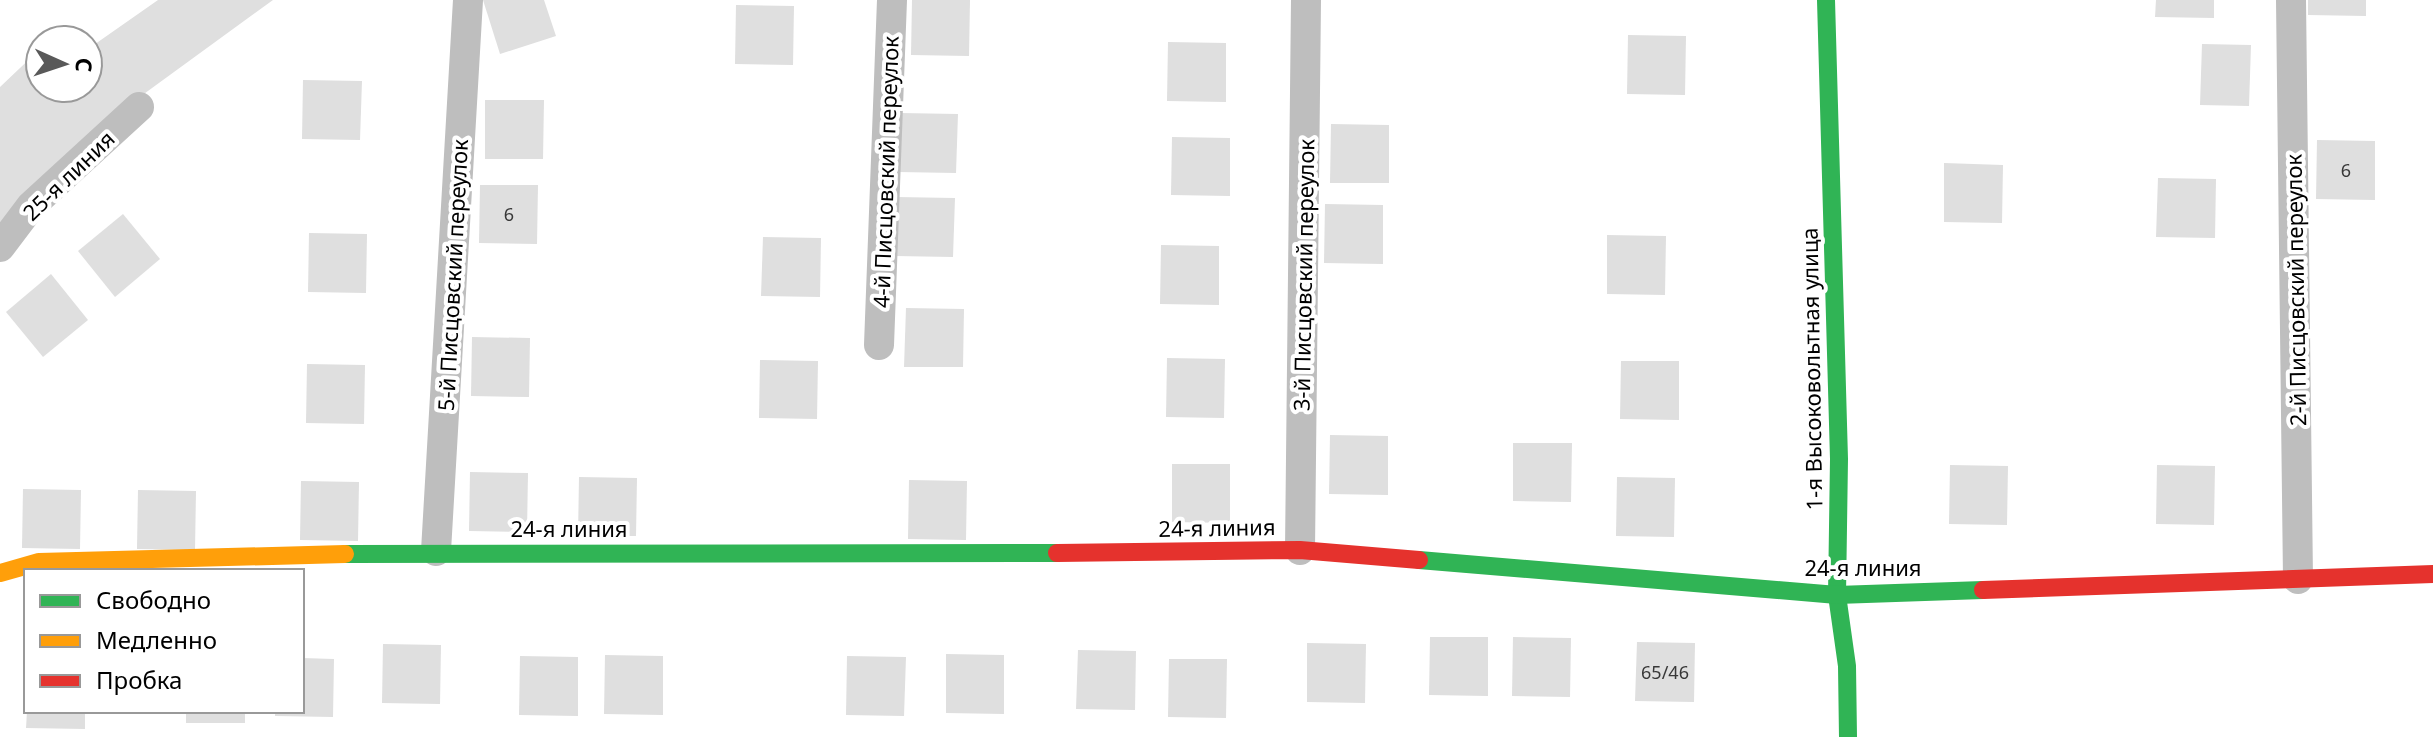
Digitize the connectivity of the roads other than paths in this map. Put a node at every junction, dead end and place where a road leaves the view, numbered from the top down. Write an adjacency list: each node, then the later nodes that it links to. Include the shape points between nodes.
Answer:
1 (468, 0): 10 (street, 5-й Писцовский переулок)
2 (892, 0): 8 (street, 4-й Писцовский переулок)
3 (1306, 0): 9 (street, 3-й Писцовский переулок)
4 (1826, 0): 14 (street, 1-я Высоковольтная улица, via 1839,459)
5 (2291, 0): 13 (street, 2-й Писцовский переулок)
6 (139, 107): 7 (street, 25-я линия, via 31,206)
7 (0, 247)
8 (879, 345)
9 (1300, 550): 10 (street, 24-я линия, via 871,555); 14 (street, 24-я линия)
10 (436, 551): 11 (street, 24-я линия, via 39,562)
11 (0, 573)
12 (2433, 574): 13 (street, 24-я линия)
13 (2298, 579): 14 (street, 24-я линия)
14 (1837, 595): 15 (street, 1-я Высоковольтная улица, via 1847,666)
15 (1848, 737)

